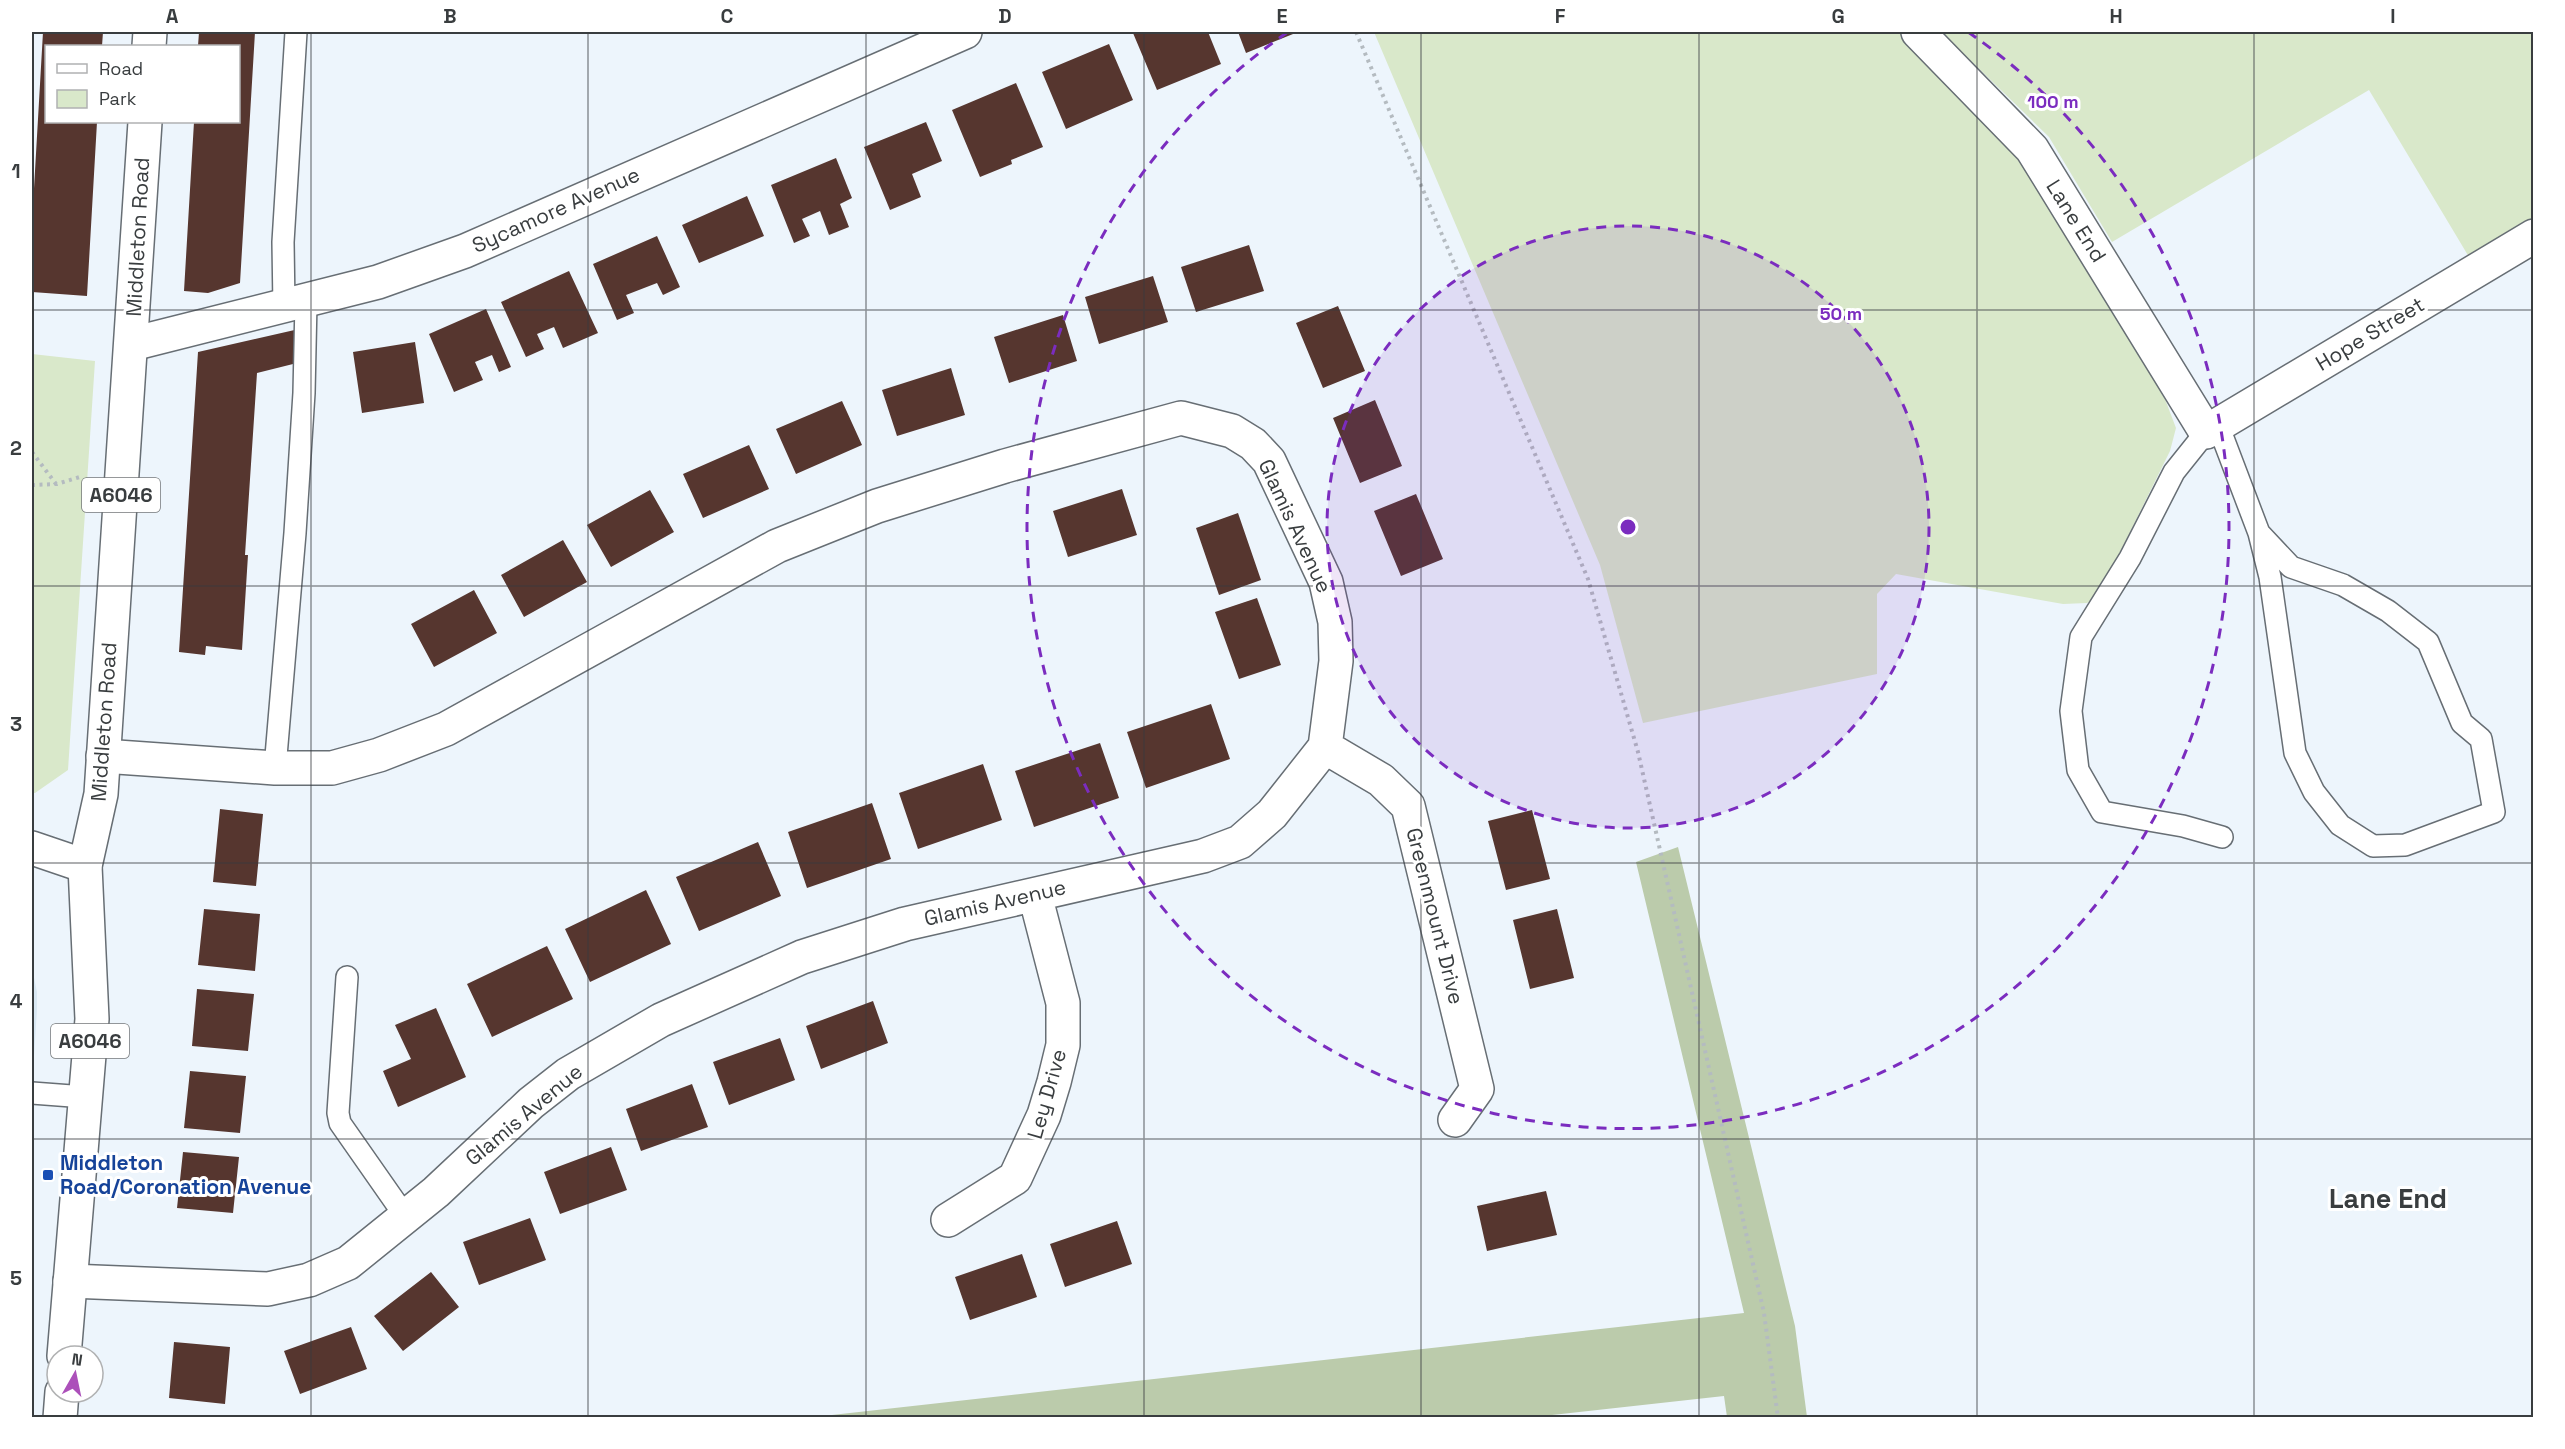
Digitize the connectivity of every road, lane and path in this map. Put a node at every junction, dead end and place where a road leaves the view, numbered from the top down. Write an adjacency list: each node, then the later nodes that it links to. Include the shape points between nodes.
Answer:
1 (296, 32): 7 (lane, via 283,242)
2 (965, 32): 7 (street, Sycamore Avenue, via 465,251 378,282)
3 (1356, 32): 30 (path, via 1588,579 1640,764 1764,1313)
4 (1918, 32): 9 (street, Lane End, via 2032,149)
5 (145, 123): 8 (street, Middleton Road / A6046)
6 (2534, 236): 9 (street, Hope Street)
7 (295, 305): 8 (street, Sycamore Avenue); 17 (lane, via 304,393)
8 (132, 344): 11 (street, Middleton Road / A6046)
9 (2212, 428): 14 (lane); 18 (lane, via 2174,472 2130,558 2081,638 2071,711 2078,770 2102,812)
10 (32, 452): 12 (path)
11 (123, 461): 12 (path); 16 (street, Middleton Road / A6046)
12 (57, 484): 13 (path)
13 (32, 485)
14 (2259, 533): 14 (lane, via 2291,567 2343,585 2388,611 2428,642 2462,723 2481,740 2494,812 2405,845 2373,846 2340,825 2314,792 2295,753 2272,587)
15 (1325, 747): 17 (street, Glamis Avenue, via 1336,661 1335,621 1326,582 1269,461 1253,444 1232,431 1181,418 877,506 777,546 446,729 332,768); 21 (street, Glamis Avenue, via 1272,814 1240,842 1203,856); 25 (street, Greenmount Drive, via 1381,780 1408,806 1477,1089)
16 (103, 756): 17 (street, Glamis Avenue); 20 (street, Middleton Road / A6046, via 101,794)
17 (275, 768)
18 (2222, 837)
19 (32, 848): 20 (street)
20 (85, 866): 24 (street, Middleton Road / A6046, via 92,1019)
21 (1035, 895): 26 (street, Glamis Avenue, via 905,924 802,957 661,1020 568,1074); 27 (street, Ley Drive, via 1063,1003 1063,1045 1054,1082 1044,1116 1015,1178)
22 (347, 977): 26 (lane, via 340,1123)
23 (32, 1093): 24 (lane)
24 (85, 1097): 28 (street, Middleton Road / A6046)
25 (1455, 1120)
26 (405, 1216): 28 (street, Glamis Avenue, via 348,1263 309,1280 278,1287)
27 (948, 1220)
28 (70, 1281): 29 (street, Middleton Road / A6046)
29 (65, 1344)
30 (1778, 1418)

